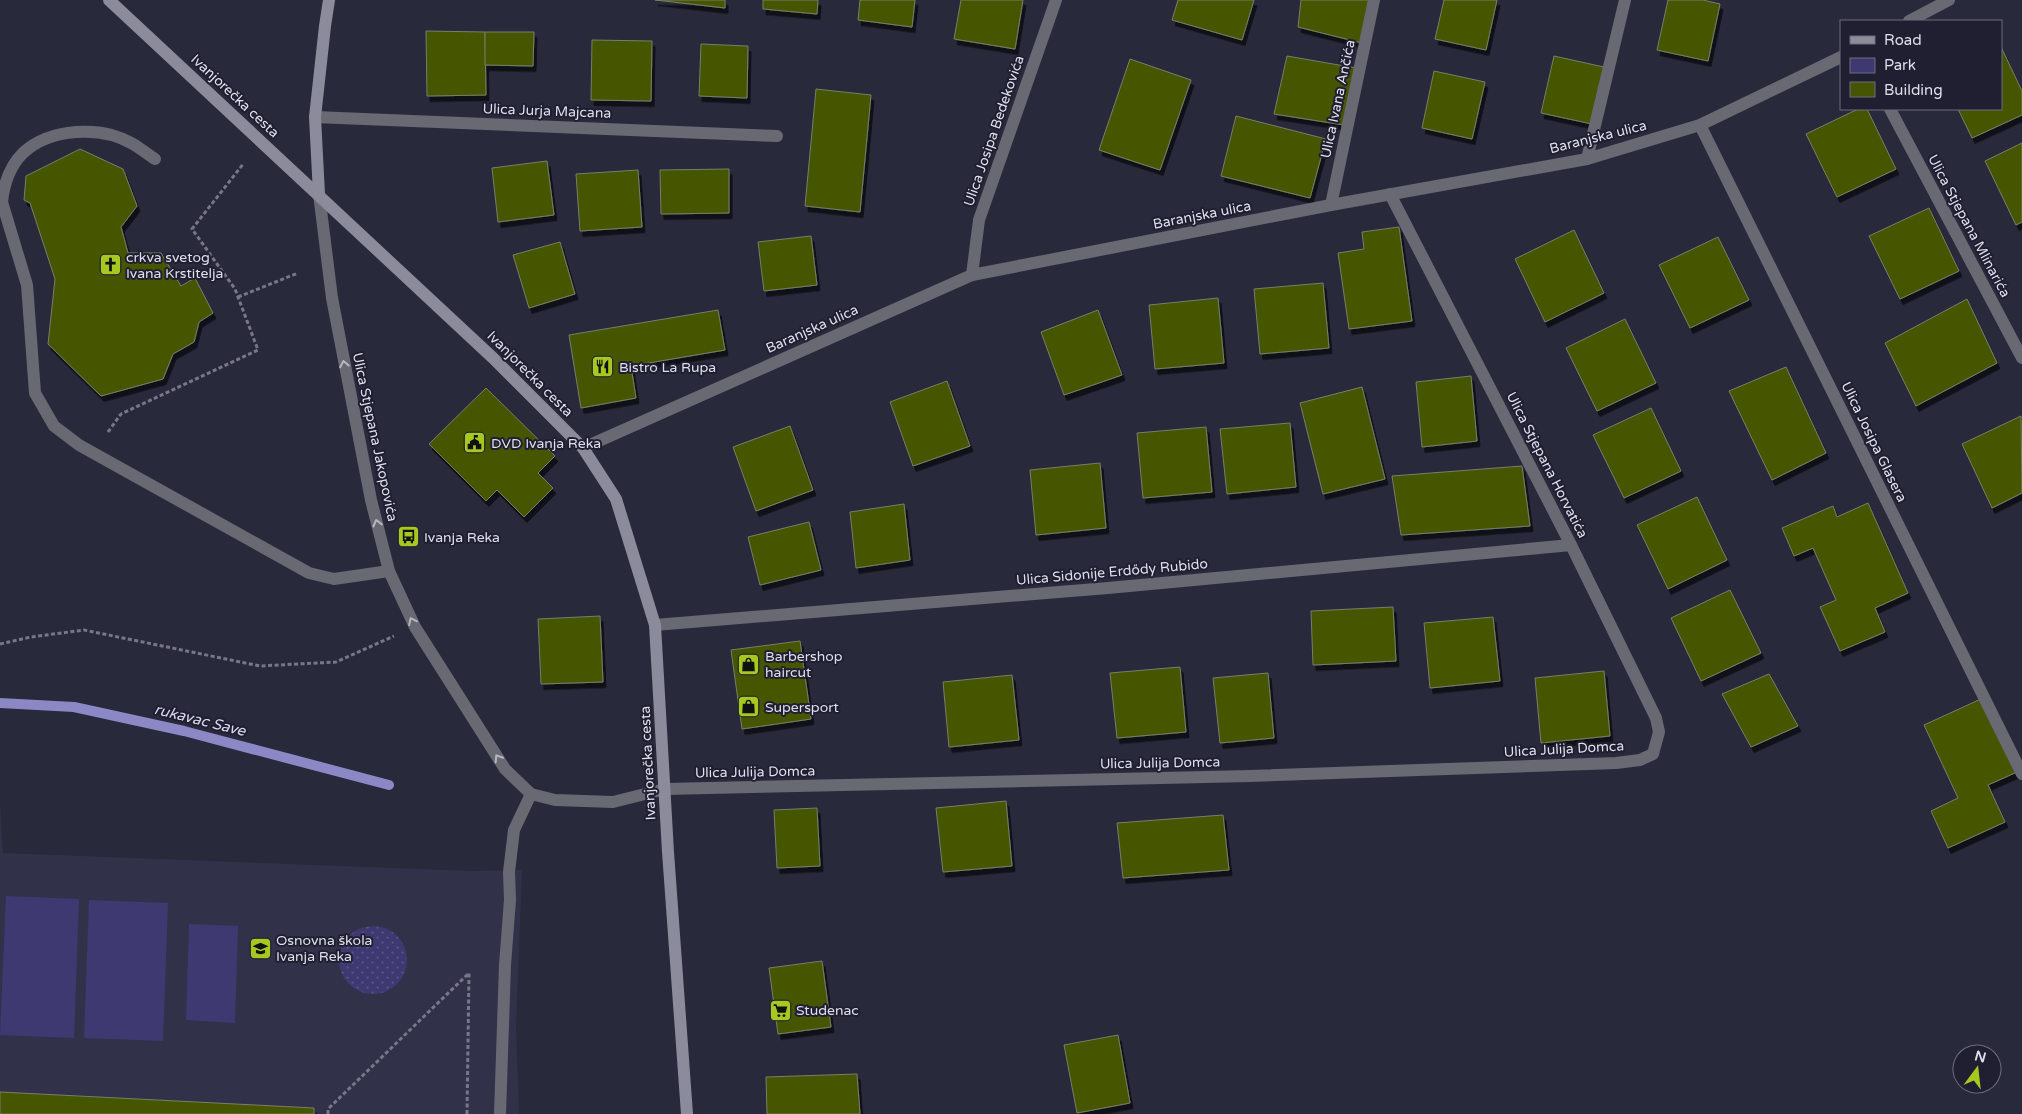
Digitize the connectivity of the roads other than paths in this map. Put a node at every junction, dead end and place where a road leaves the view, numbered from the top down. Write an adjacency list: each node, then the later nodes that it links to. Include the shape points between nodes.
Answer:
1 (109, 0): 15 (main road, Ivanjorečka cesta)
2 (330, 0): 10 (main road)
3 (1056, 0): 18 (street, Ulica Josipa Bedekovića, via 979,220)
4 (1374, 0): 17 (street, Ulica Ivana Ančića)
5 (1625, 0): 14 (street)
6 (1949, 0): 7 (street)
7 (1911, 20)
8 (1840, 56): 11 (street, Baranjska ulica)
9 (1891, 110): 19 (street, Ulica Stjepana Mlinarića)
10 (315, 117): 12 (street, Ulica Jurja Majcana); 15 (main road)
11 (1700, 125): 14 (street, Baranjska ulica); 25 (street, Ulica Josipa Glasera)
12 (777, 136)
13 (154, 159): 22 (street, via 132,143 101,133 64,133 42,140 24,153 10,170 2,202 26,285 35,393 43,408 54,426 79,446 309,572 334,579)
14 (1587, 159): 16 (street, Baranjska ulica)
15 (319, 194): 20 (main road, Ivanjorečka cesta, via 493,358); 22 (street, Ulica Stjepana Jakopovića, one-way to 15, via 371,500 332,298)
16 (1390, 194): 17 (street, Baranjska ulica); 21 (street, Ulica Stjepana Horvatića)
17 (1331, 205): 18 (street, Baranjska ulica)
18 (972, 274): 20 (street, Baranjska ulica)
19 (2022, 358)
20 (582, 448): 23 (main road, Ivanjorečka cesta, via 616,499)
21 (1571, 545): 23 (street, Ulica Sidonije Erdődy Rubido); 24 (street, Ulica Stjepana Horvatića, via 1656,718 1659,732)
22 (389, 570): 27 (street, Ulica Stjepana Jakopovića, one-way to 22, via 505,769 415,627)
23 (655, 625): 26 (main road, Ivanjorečka cesta)
24 (1653, 754): 26 (street, Ulica Julija Domca, via 1640,760 1616,763 1250,776)
25 (2022, 774)
26 (665, 789): 27 (street, Ulica Julija Domca, via 612,802 555,800); 29 (main road, Ivanjorečka cesta)
27 (531, 794): 28 (street, via 514,830 509,872)
28 (500, 1114)
29 (687, 1114)

